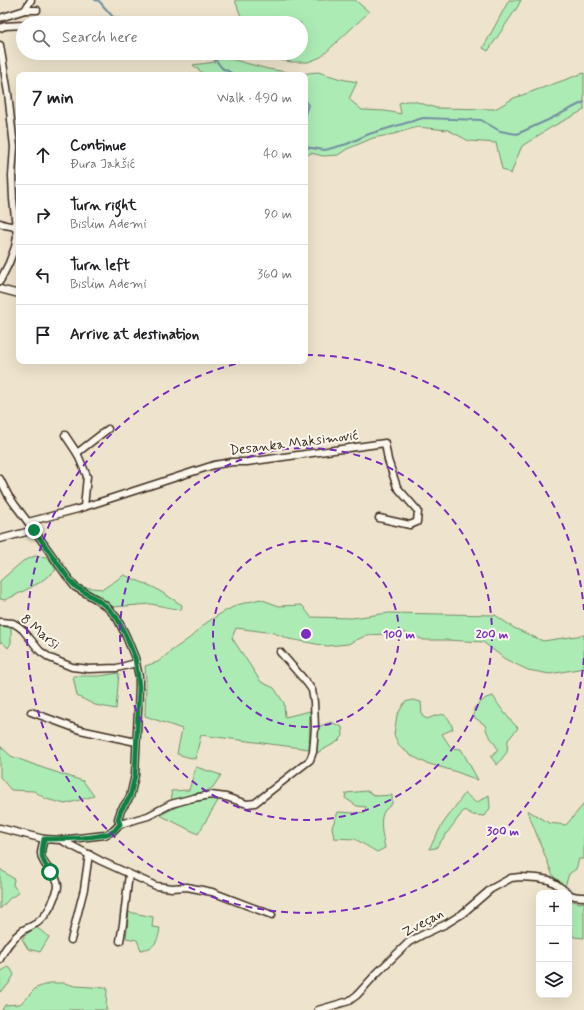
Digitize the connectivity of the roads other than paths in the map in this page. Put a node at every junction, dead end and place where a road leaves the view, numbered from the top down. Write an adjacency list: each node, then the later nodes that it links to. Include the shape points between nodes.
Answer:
1 (31, 0): 2 (street)
2 (25, 10): 3 (street); 4 (street)
3 (37, 10)
4 (0, 18)
5 (16, 25): 6 (street)
6 (0, 28)
7 (0, 45): 9 (street, via 14,147 12,176)
8 (0, 223): 9 (street)
9 (16, 227)
10 (16, 242): 11 (street)
11 (0, 281)
12 (0, 289): 13 (street)
13 (16, 293)
14 (108, 429): 16 (street)
15 (65, 435): 16 (street)
16 (77, 453): 18 (street, via 87,476)
17 (0, 479): 20 (street, via 8,495)
18 (84, 507): 19 (street, Desanka Maksimović, via 214,465 385,443 397,487 418,511 417,522 410,526); 20 (street, Desanka Maksimović)
19 (379, 518)
20 (28, 522): 21 (street)
21 (34, 530): 22 (street); 25 (street, via 71,582 102,603 117,618)
22 (0, 539)
23 (0, 622): 25 (street, 8 Marsi, via 18,626 40,651 72,668 116,668)
24 (280, 652): 28 (street, via 312,690 315,728 310,760 256,803 247,804 211,794 171,804 148,816)
25 (136, 663): 27 (street, via 139,683)
26 (31, 712): 27 (street, via 80,730)
27 (136, 742): 28 (street, via 135,775 130,797 118,819)
28 (120, 824): 31 (street, via 105,834)
29 (0, 828): 30 (street)
30 (44, 839): 31 (street); 40 (street, via 41,853 43,860 58,886 53,902 38,922)
31 (61, 840): 32 (street)
32 (89, 854): 33 (street); 38 (street, via 84,889)
33 (129, 874): 37 (street, via 156,886 187,887 212,892); 39 (street)
34 (564, 890): 42 (street, Zveçan, via 549,880 511,878 491,889 462,914 409,942 349,1001)
35 (572, 895): 36 (street)
36 (584, 897)
37 (272, 915)
38 (71, 940)
39 (120, 942)
40 (2, 948): 41 (street)
41 (0, 959)
42 (318, 1010)

